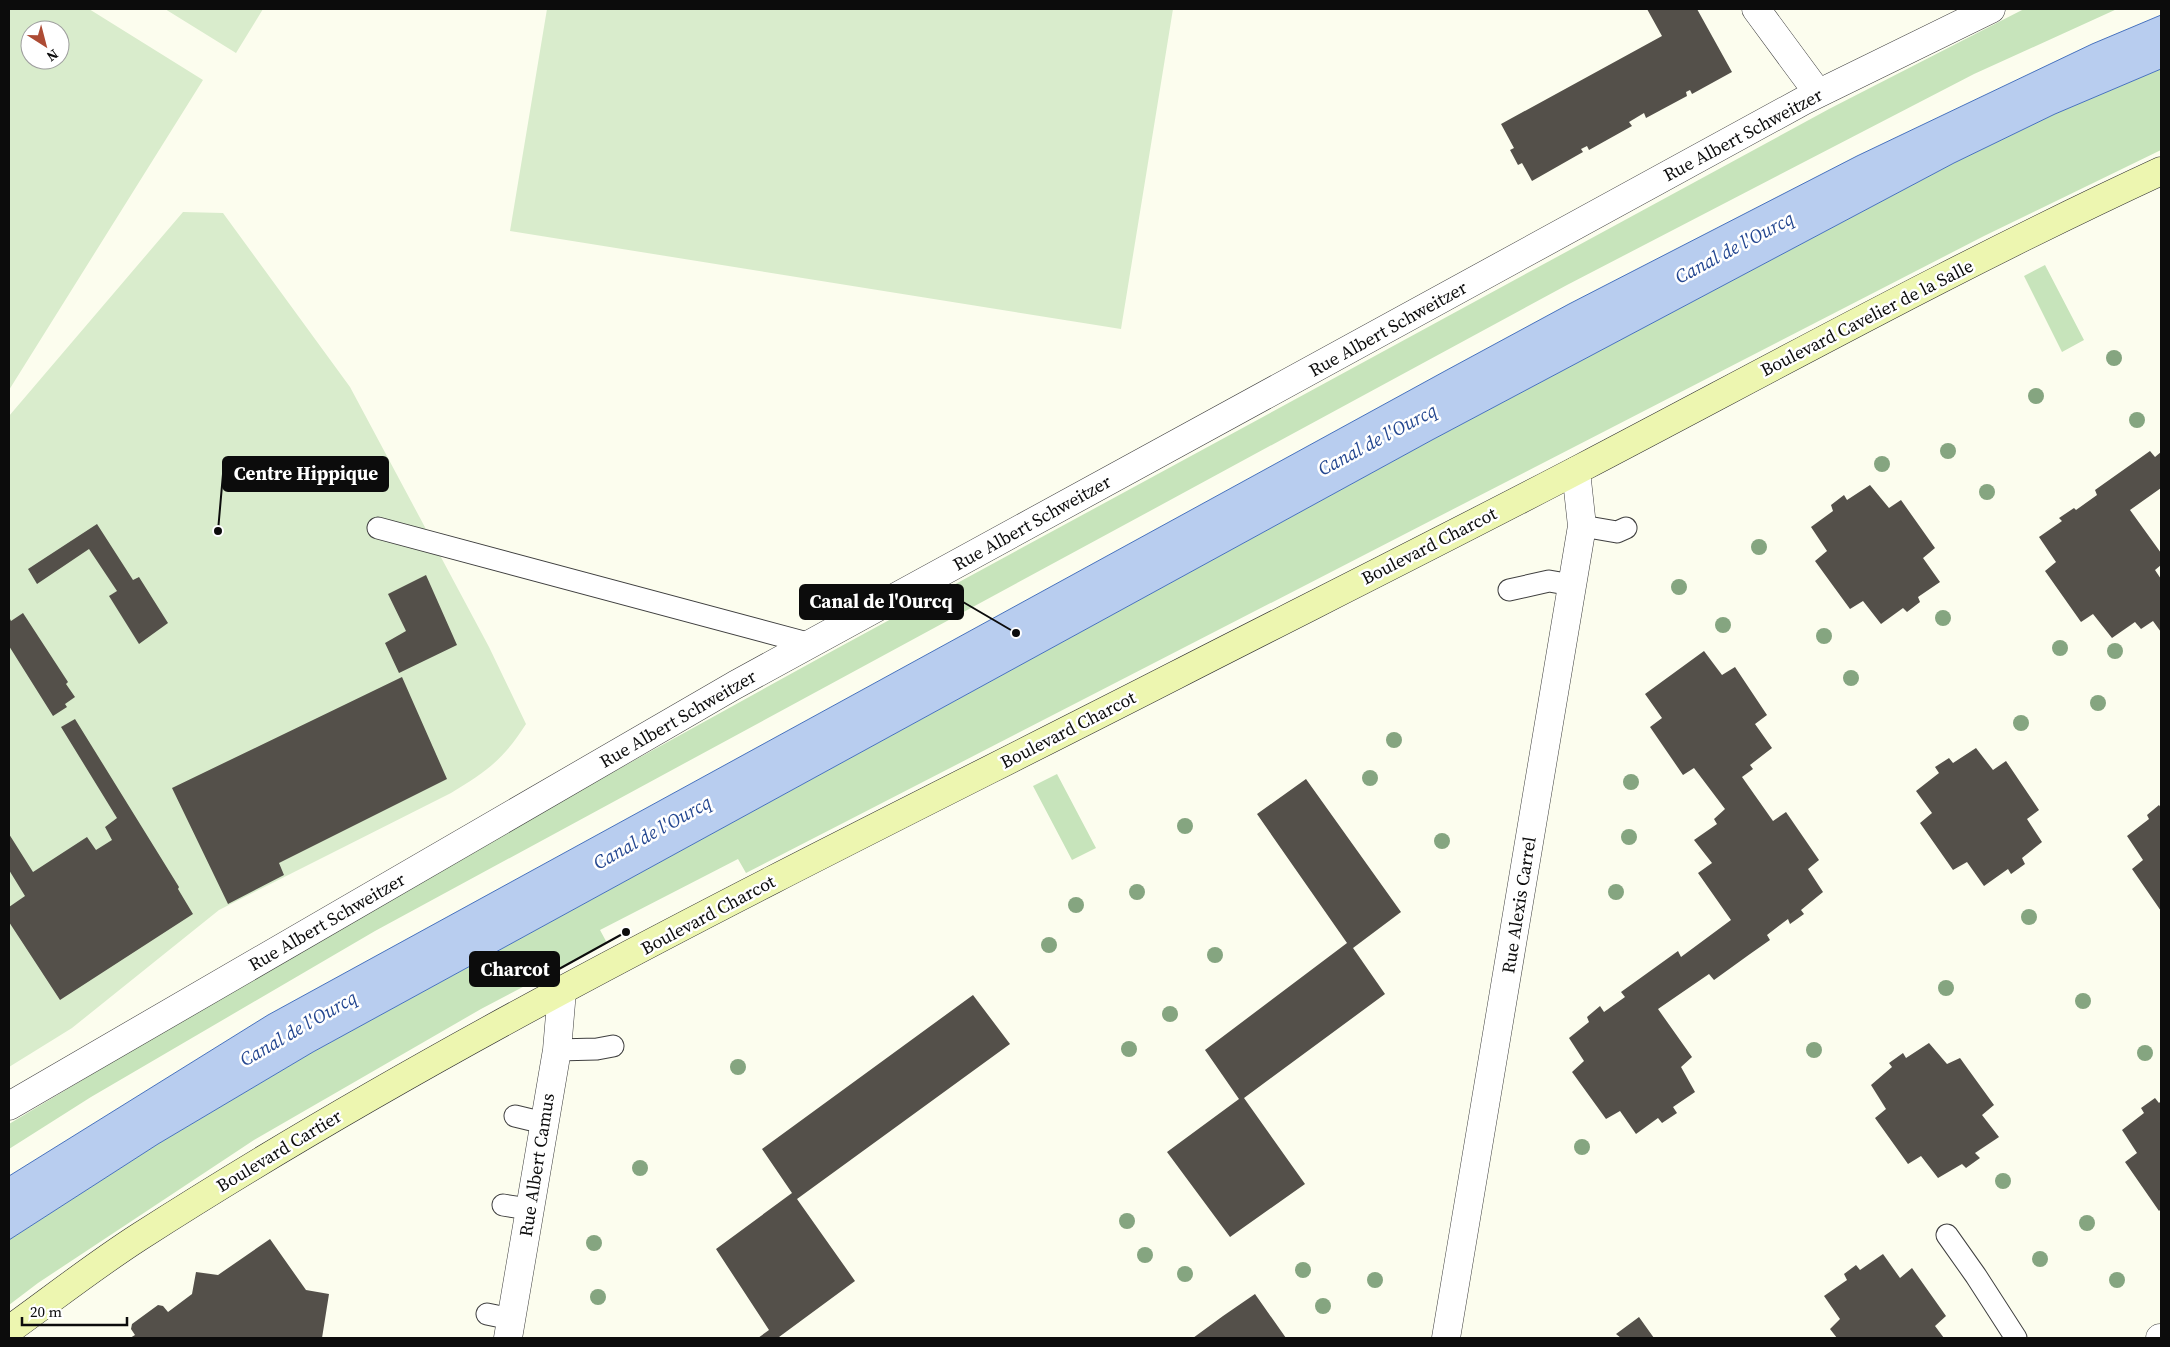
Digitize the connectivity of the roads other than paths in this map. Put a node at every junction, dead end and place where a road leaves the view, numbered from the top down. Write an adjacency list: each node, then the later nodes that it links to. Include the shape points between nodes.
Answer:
1 (1756, 9): 3 (street)
2 (1991, 9): 3 (street, Rue Albert Schweitzer)
3 (1818, 93): 11 (street, Rue Albert Schweitzer)
4 (2161, 171): 5 (street, Boulevard Cavelier de la Salle, via 1843,329)
5 (1576, 471): 6 (street, Rue Alexis Carrel); 12 (street, Boulevard Charcot)
6 (1582, 526): 8 (lane, via 1617,532); 9 (street, Rue Alexis Carrel)
7 (378, 528): 11 (lane)
8 (1626, 528)
9 (1572, 585): 10 (lane, via 1548,581); 23 (street, Rue Alexis Carrel)
10 (1509, 590)
11 (811, 644): 15 (street, Rue Albert Schweitzer)
12 (562, 991): 14 (street, Rue Albert Camus); 22 (street, Boulevard Cartier, via 411,1073 262,1160 133,1241)
13 (613, 1046): 14 (lane)
14 (557, 1050): 17 (street, Rue Albert Camus)
15 (9, 1106)
16 (516, 1116): 17 (lane)
17 (544, 1123): 19 (street, Rue Albert Camus)
18 (503, 1205): 19 (lane)
19 (530, 1209): 21 (street, Rue Albert Camus)
20 (1947, 1235): 24 (lane)
21 (502, 1324)
22 (9, 1330)
23 (1446, 1338)
24 (2016, 1338)

